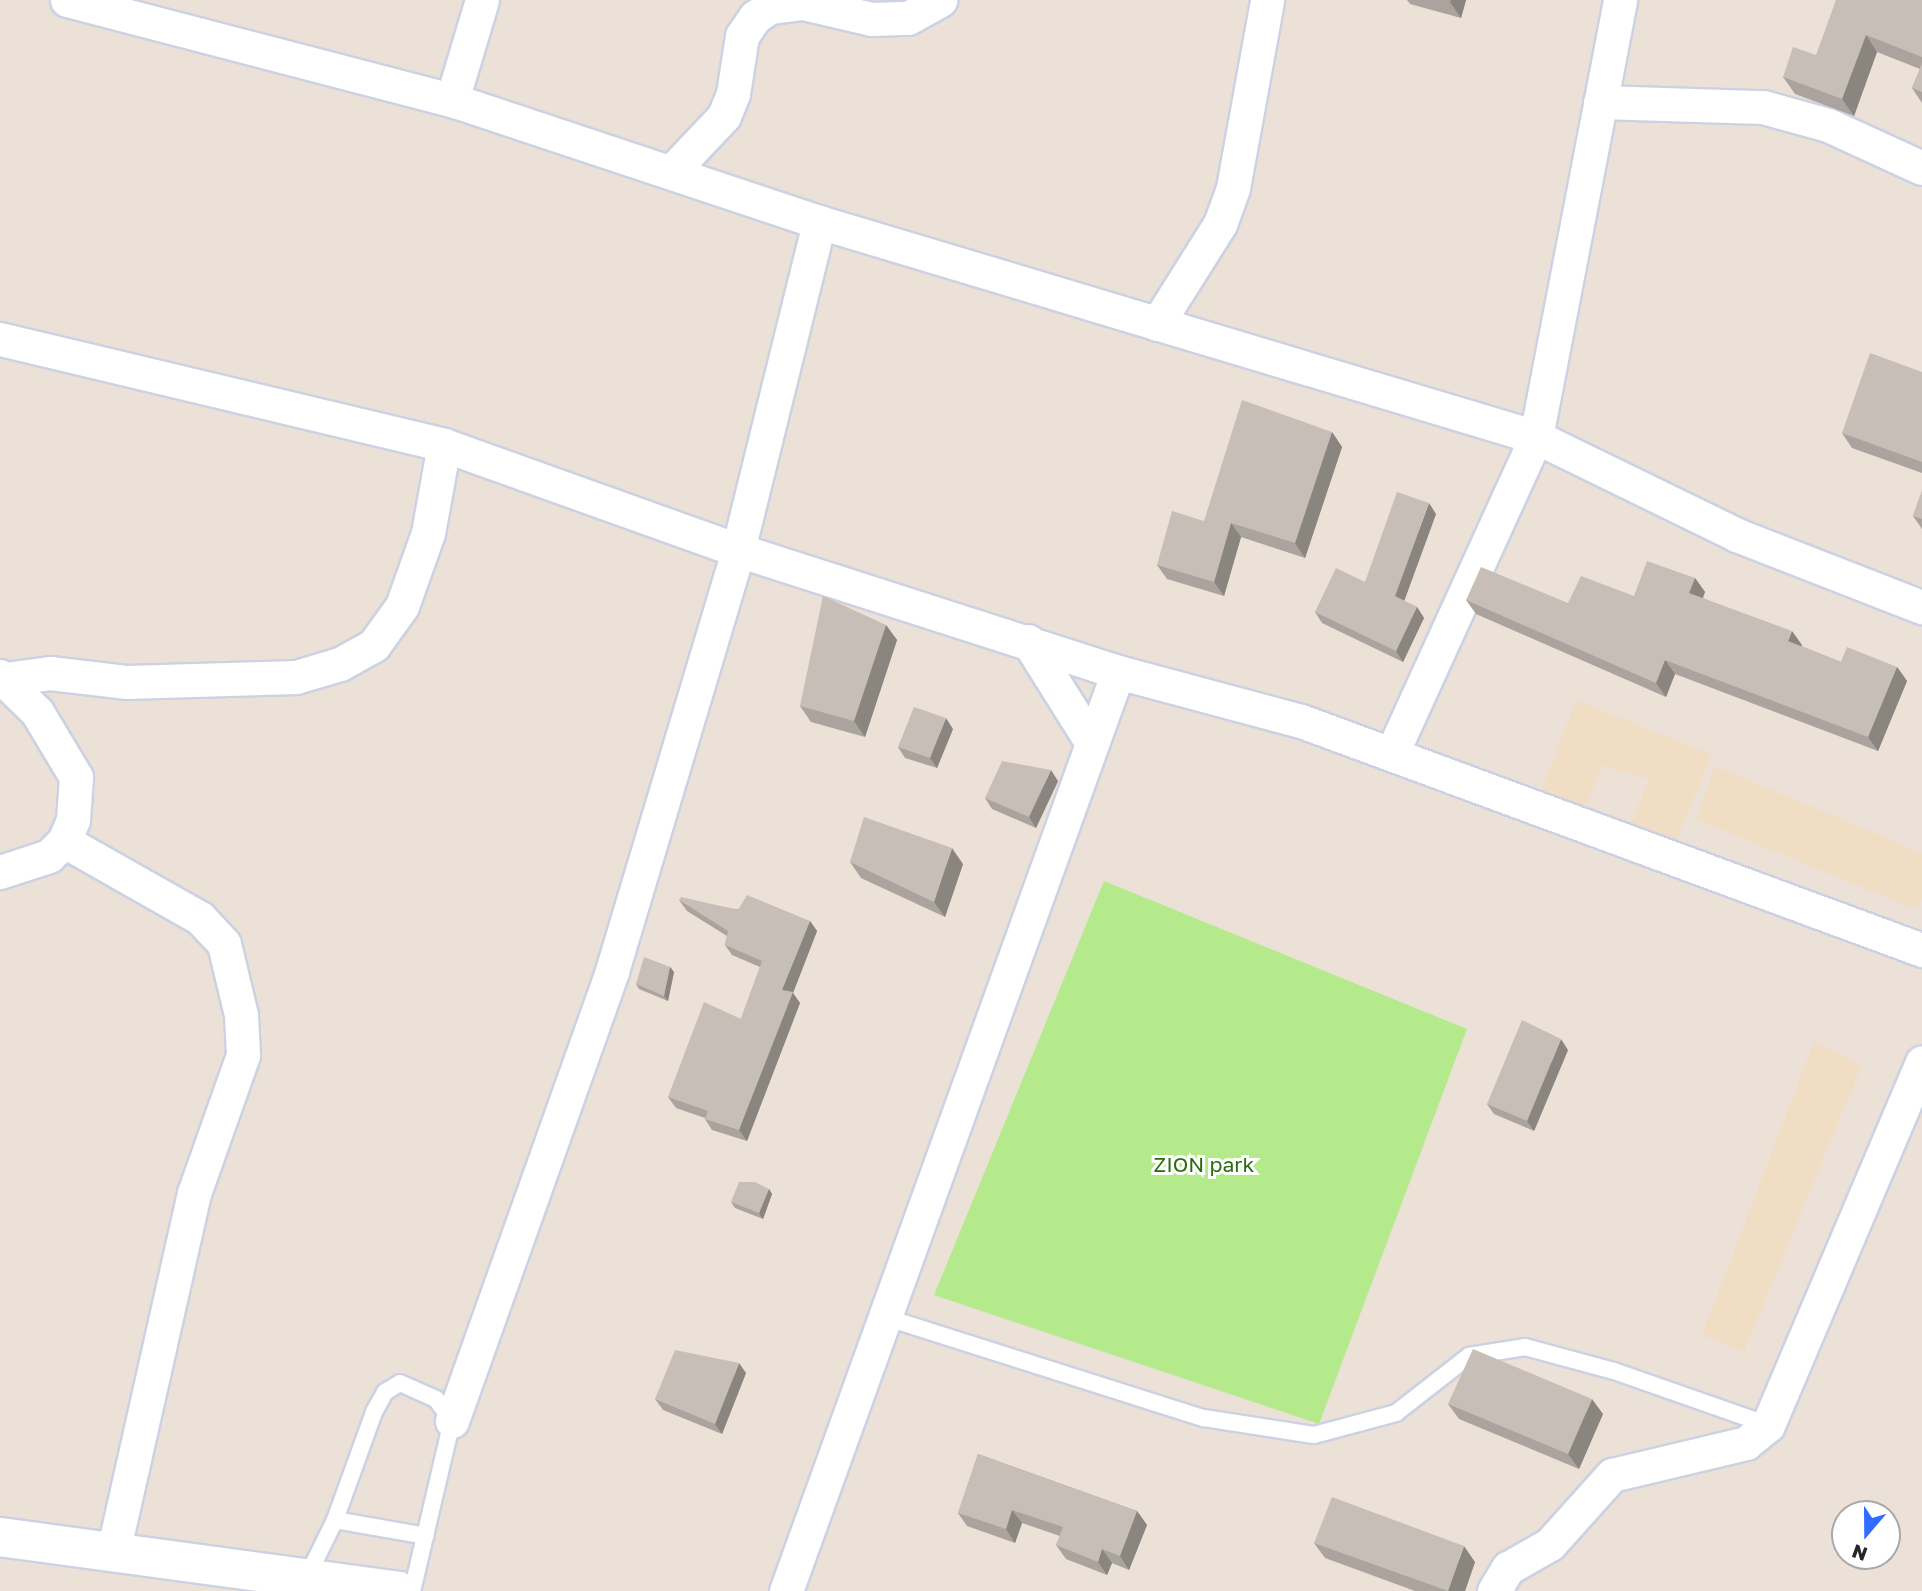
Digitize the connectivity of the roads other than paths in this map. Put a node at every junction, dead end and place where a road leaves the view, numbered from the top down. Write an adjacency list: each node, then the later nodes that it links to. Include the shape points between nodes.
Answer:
1 (67, 0): 6 (street)
2 (482, 0): 7 (street)
3 (940, 0): 10 (street, via 908,18 872,19 803,3 769,7 743,36 733,94 724,116)
4 (1267, 0): 12 (street, via 1233,188 1206,248)
5 (1620, 0): 8 (street)
6 (153, 10): 7 (street)
7 (452, 100): 10 (street)
8 (1600, 102): 9 (street, via 1763,107 1828,125); 14 (street)
9 (1922, 167)
10 (673, 170): 11 (street)
11 (819, 222): 12 (street); 16 (street)
12 (1157, 324): 14 (street)
13 (0, 340): 15 (street)
14 (1536, 437): 17 (street, via 1737,535 1865,589); 22 (street)
15 (444, 445): 16 (street); 20 (street, via 415,576 402,606 374,645 351,658 296,677 127,682 50,673)
16 (738, 550): 18 (street); 28 (street, via 612,971)
17 (1922, 607)
18 (1028, 642): 19 (street); 21 (street)
19 (1118, 672): 21 (street); 22 (street, via 1301,721)
20 (3, 677): 23 (street, via 37,712 76,777 73,820)
21 (1092, 743): 27 (street)
22 (1392, 753): 25 (street)
23 (64, 841): 24 (street, via 49,856); 33 (street, via 200,918 224,944 241,1015 243,1055 194,1193)
24 (0, 872)
25 (1922, 950)
26 (1922, 1062): 29 (street)
27 (888, 1318): 29 (lane, via 1204,1418 1314,1435 1396,1413 1469,1356 1525,1347 1614,1371); 37 (street)
28 (452, 1420): 30 (lane, via 422,1390 400,1383 385,1392); 31 (lane)
29 (1768, 1425): 38 (street, via 1746,1443 1612,1475 1550,1544 1508,1568)
30 (335, 1520): 31 (lane); 34 (lane)
31 (426, 1536): 36 (lane)
32 (0, 1537): 33 (street)
33 (113, 1552): 34 (street)
34 (307, 1577): 35 (street)
35 (398, 1591)
36 (412, 1591)
37 (786, 1591)
38 (1494, 1591)

